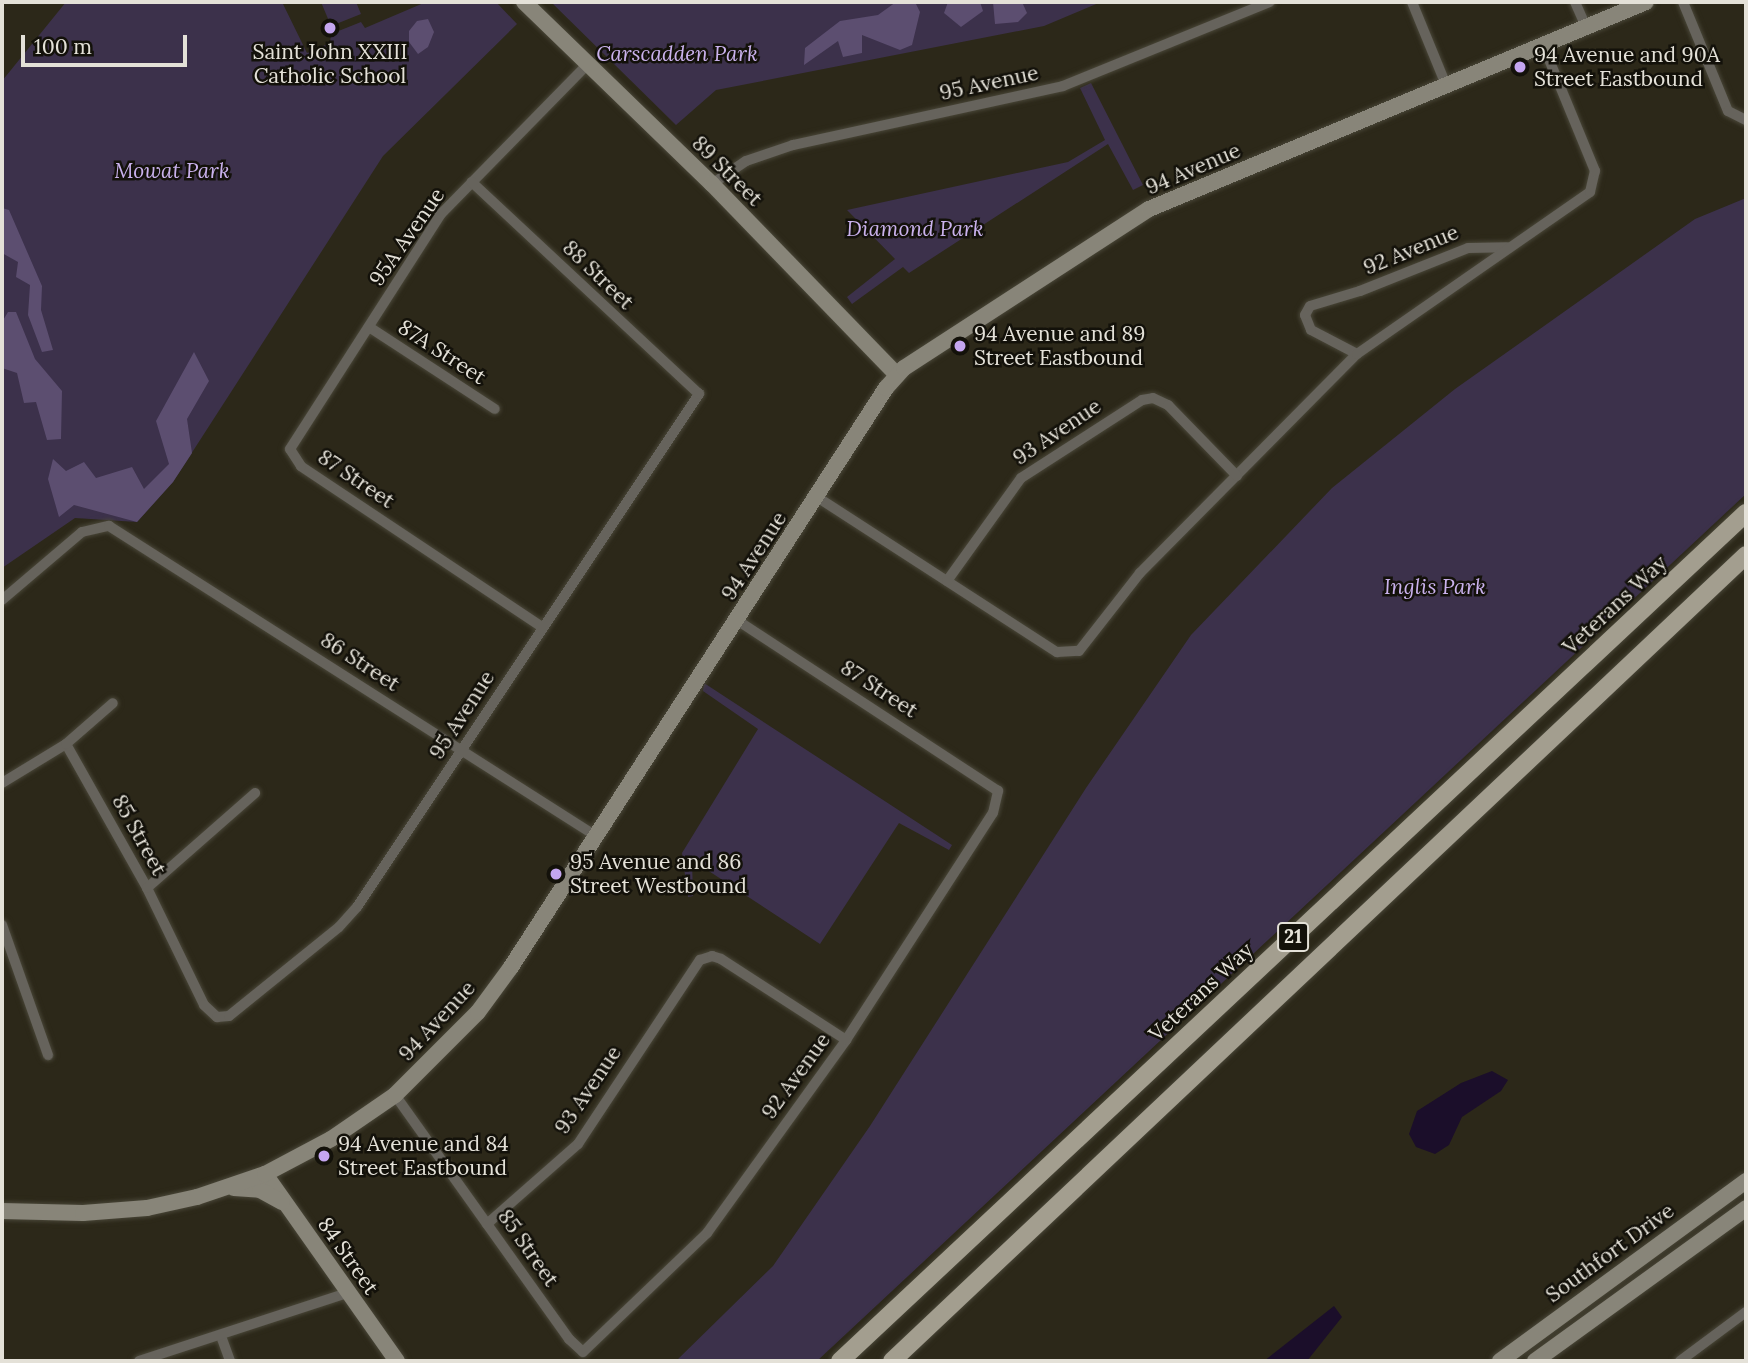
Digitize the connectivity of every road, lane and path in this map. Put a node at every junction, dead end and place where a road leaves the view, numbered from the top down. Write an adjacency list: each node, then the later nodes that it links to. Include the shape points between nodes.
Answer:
1 (524, 2): 9 (street, 89 Street)
2 (1270, 2): 13 (street, 95 Avenue, via 1063,86 793,145 746,161)
3 (1412, 2): 10 (street)
4 (1575, 2): 7 (street)
5 (1646, 2): 7 (street, 94 Avenue)
6 (1683, 2): 11 (street, via 1725,105)
7 (1586, 27): 8 (street, 94 Avenue)
8 (1543, 45): 10 (street, 94 Avenue); 14 (street, via 1595,171 1595,183 1585,197)
9 (587, 65): 12 (street, 95A Avenue); 13 (street, 89 Street)
10 (1446, 85): 17 (street, 94 Avenue, via 1149,209)
11 (1742, 119)
12 (472, 182): 15 (street, 95A Avenue, via 441,214); 18 (street, 88 Street)
13 (712, 184): 17 (street, 89 Street)
14 (1507, 247): 16 (street, 92 Avenue); 16 (street, 92 Avenue, via 1474,246 1310,306 1305,316 1311,330)
15 (369, 327): 19 (street, 87A Street); 20 (street, 95A Avenue, via 293,440)
16 (1357, 354): 21 (street, 92 Avenue)
17 (896, 374): 22 (street, 94 Avenue)
18 (699, 394): 28 (street, 95 Avenue)
19 (495, 409)
20 (291, 454): 28 (street, 87 Street, via 301,466)
21 (1237, 476): 25 (street, 92 Avenue, via 1130,583 1088,644 1073,654 1057,652); 25 (street, 93 Avenue, via 1168,405 1153,398 1137,402 1021,478)
22 (817, 498): 25 (street); 27 (street, 94 Avenue)
23 (1746, 513): 60 (main road, Veterans Way / 21)
24 (1746, 555): 61 (main road, 21)
25 (947, 581)
26 (2, 600): 31 (street, 86 Street, via 82,532 100,525 116,529)
27 (737, 621): 33 (street, 87 Street); 35 (street, 94 Avenue)
28 (542, 626): 31 (street, 95 Avenue)
29 (113, 703): 30 (street)
30 (66, 744): 32 (street); 36 (street, 85 Street)
31 (463, 750): 35 (street, 86 Street); 40 (street, 95 Avenue, via 338,927 229,1016)
32 (2, 783)
33 (998, 792): 41 (street, 92 Avenue, via 993,813)
34 (255, 793): 36 (street)
35 (596, 835): 43 (street, 94 Avenue, via 478,1012)
36 (147, 888): 40 (street, 85 Street, via 204,1005)
37 (2, 925): 38 (street)
38 (13, 948): 39 (street); 42 (street)
39 (2, 954)
40 (218, 1017)
41 (846, 1040): 51 (street, 93 Avenue, via 721,959 700,960 578,1144); 55 (street, 92 Avenue, via 706,1233)
42 (48, 1055)
43 (396, 1095): 44 (street, 94 Avenue); 51 (street, 85 Street)
44 (295, 1158): 45 (street, 94 Avenue); 48 (street)
45 (265, 1174): 47 (street, 94 Avenue); 48 (street, 84 Street)
46 (1746, 1181): 62 (street, Southfort Drive)
47 (226, 1188): 48 (street, via 260,1190); 50 (street, 94 Avenue, via 147,1208)
48 (284, 1200): 52 (street, 84 Street)
49 (1746, 1208): 63 (street, Southfort Drive)
50 (2, 1212)
51 (487, 1224): 55 (street, 85 Street)
52 (347, 1293): 54 (street); 59 (street, 84 Street)
53 (1746, 1312): 56 (street)
54 (221, 1336): 57 (street); 58 (street)
55 (583, 1352)
56 (1692, 1357): 64 (street)
57 (139, 1361)
58 (230, 1361)
59 (397, 1361)
60 (840, 1361)
61 (892, 1361)
62 (1500, 1361)
63 (1535, 1361)
64 (1680, 1361)

